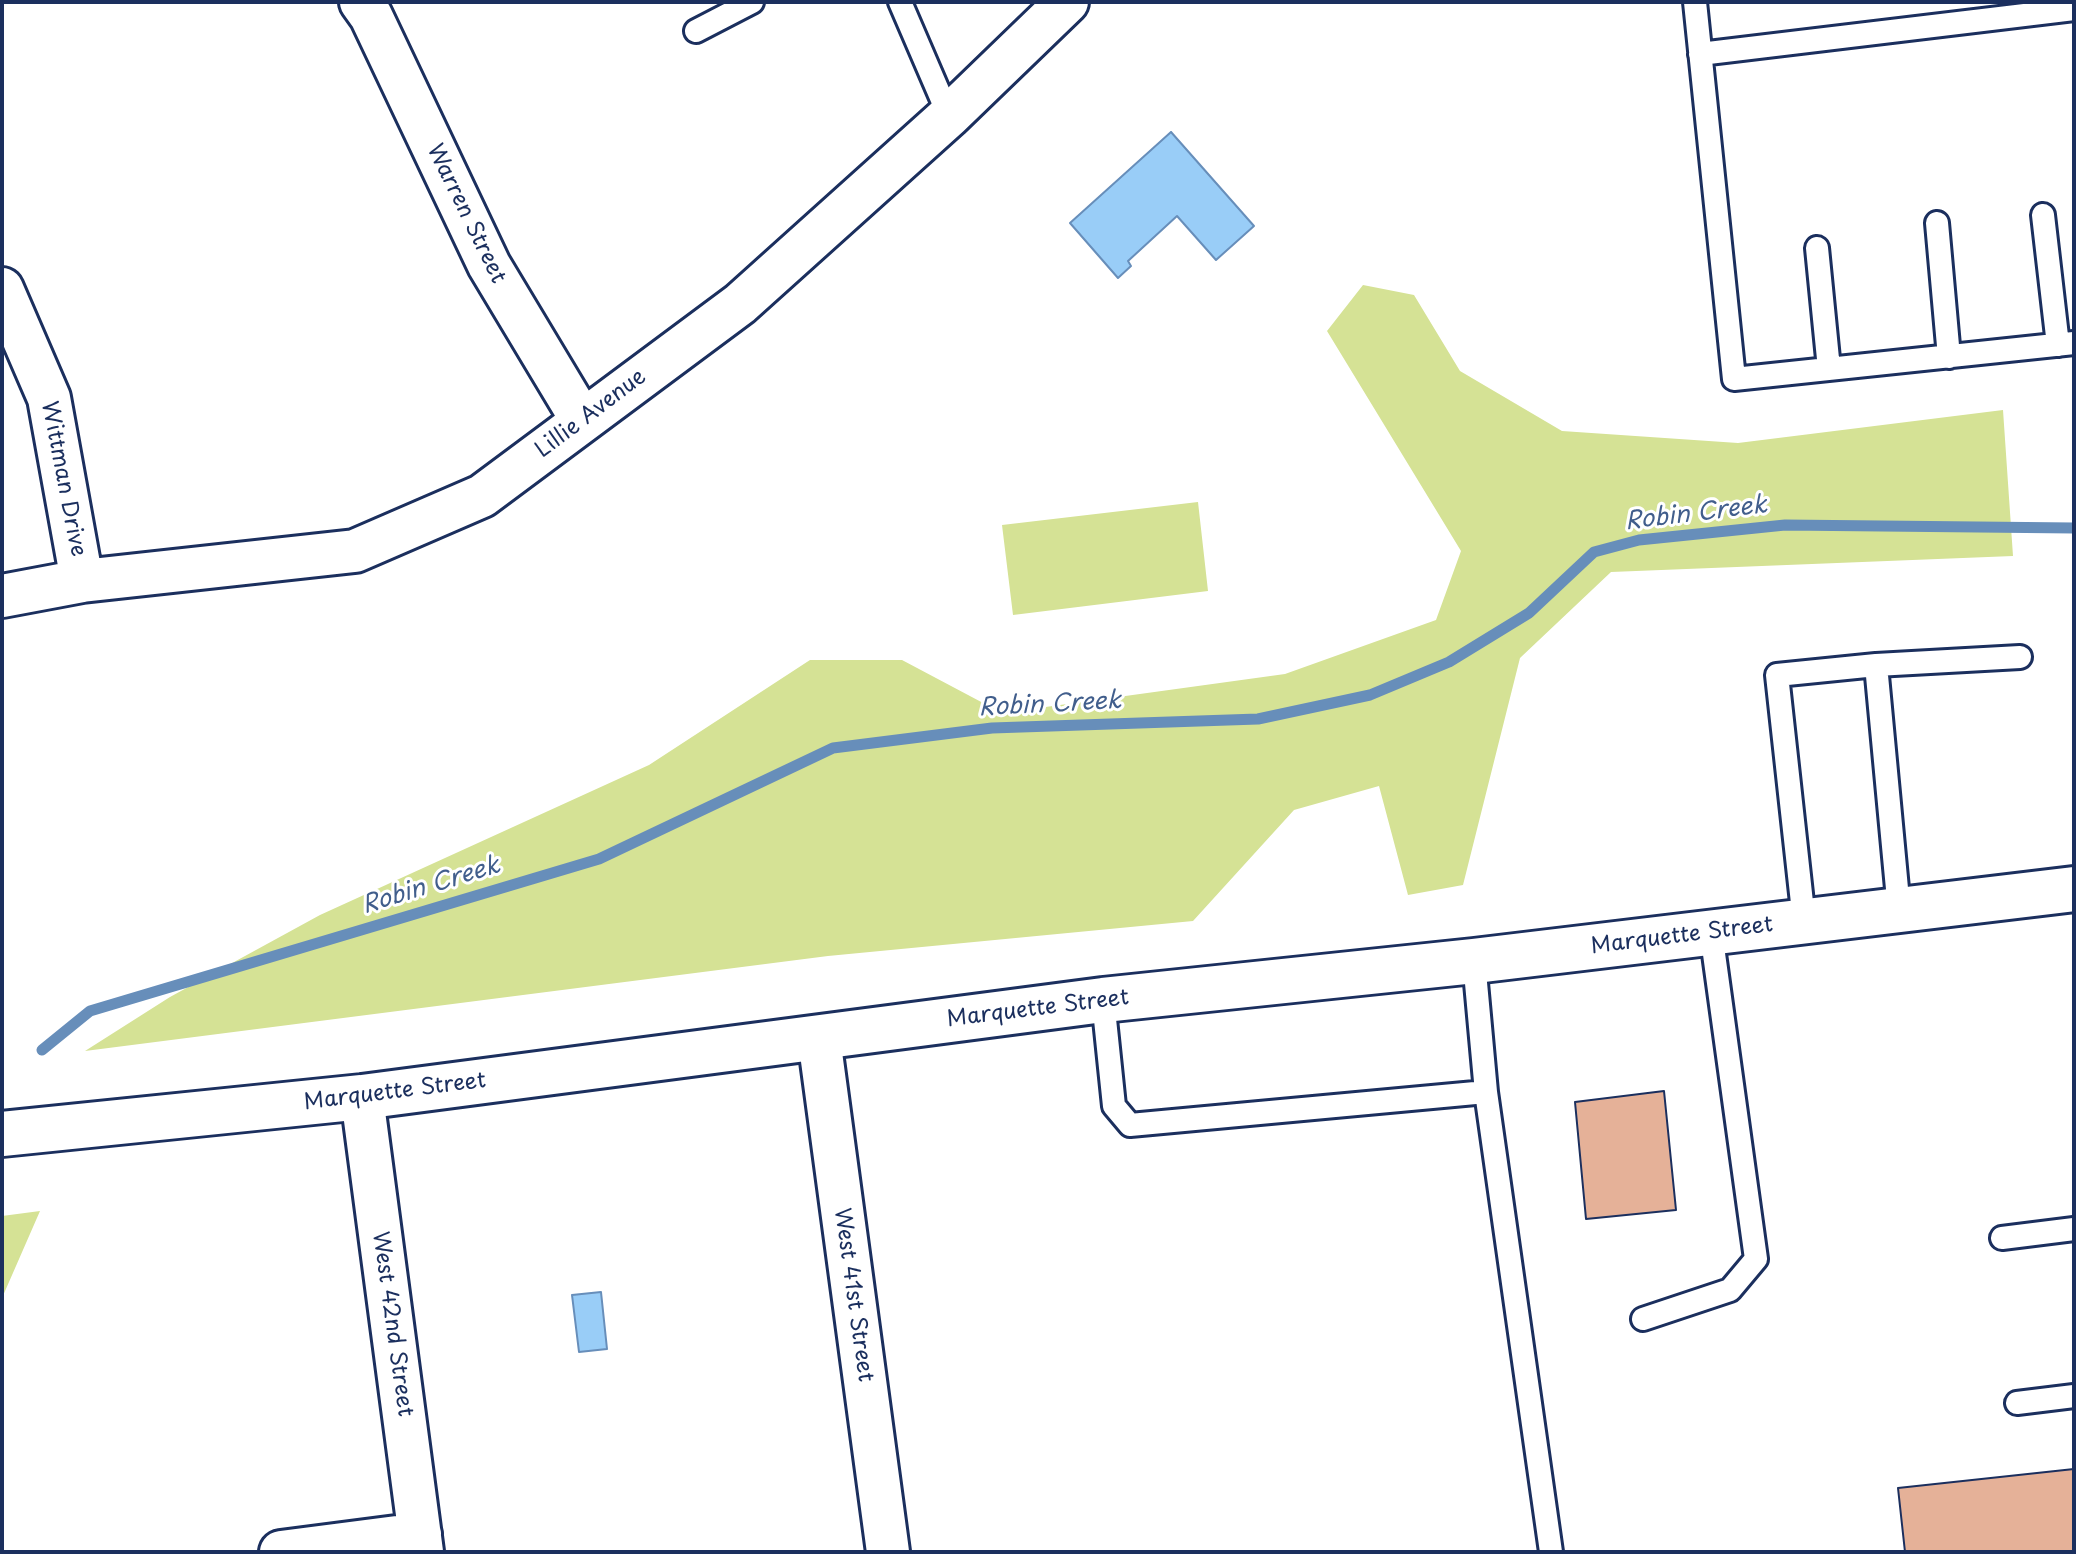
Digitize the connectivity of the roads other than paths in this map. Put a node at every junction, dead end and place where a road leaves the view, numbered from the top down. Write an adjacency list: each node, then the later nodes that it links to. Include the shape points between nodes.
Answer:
1 (361, 2): 17 (street, Warren Street, via 489,265)
2 (752, 2): 7 (lane)
3 (900, 2): 9 (lane)
4 (1067, 2): 9 (street, Lillie Avenue)
5 (1695, 2): 8 (lane)
6 (2074, 9): 8 (lane)
7 (696, 31)
8 (1700, 54): 16 (lane, via 1734,379)
9 (949, 116): 17 (street, Lillie Avenue, via 740,304)
10 (2043, 215): 14 (lane)
11 (1937, 223): 15 (lane)
12 (1817, 248): 16 (lane)
13 (2, 289): 18 (street, Wittman Drive, via 49,398)
14 (2066, 344): 15 (lane)
15 (1949, 357): 16 (lane)
16 (1829, 369)
17 (582, 420): 18 (street, Lillie Avenue, via 482,496 355,551)
18 (82, 581): 19 (street, Lillie Avenue)
19 (2, 596)
20 (2020, 657): 21 (lane)
21 (1876, 665): 23 (lane); 24 (lane, via 1777,675)
22 (2074, 889): 23 (street, Marquette Street)
23 (1899, 910): 24 (street, Marquette Street)
24 (1804, 921): 25 (street, Marquette Street)
25 (1711, 932): 26 (street, Marquette Street); 34 (lane, via 1756,1259 1730,1290)
26 (1474, 961): 27 (street, Marquette Street); 29 (lane)
27 (1103, 1000): 28 (street, Marquette Street); 29 (lane, via 1114,1106 1130,1125)
28 (819, 1038): 30 (street, Marquette Street); 39 (street, West 41st Street)
29 (1486, 1092): 40 (lane)
30 (362, 1097): 31 (street, Marquette Street); 37 (street, West 42nd Street)
31 (2, 1134)
32 (2074, 1229): 33 (lane)
33 (2002, 1238)
34 (1643, 1319)
35 (2074, 1396): 36 (lane)
36 (2017, 1403)
37 (421, 1543): 38 (street)
38 (281, 1552)
39 (888, 1552)
40 (1551, 1552)

